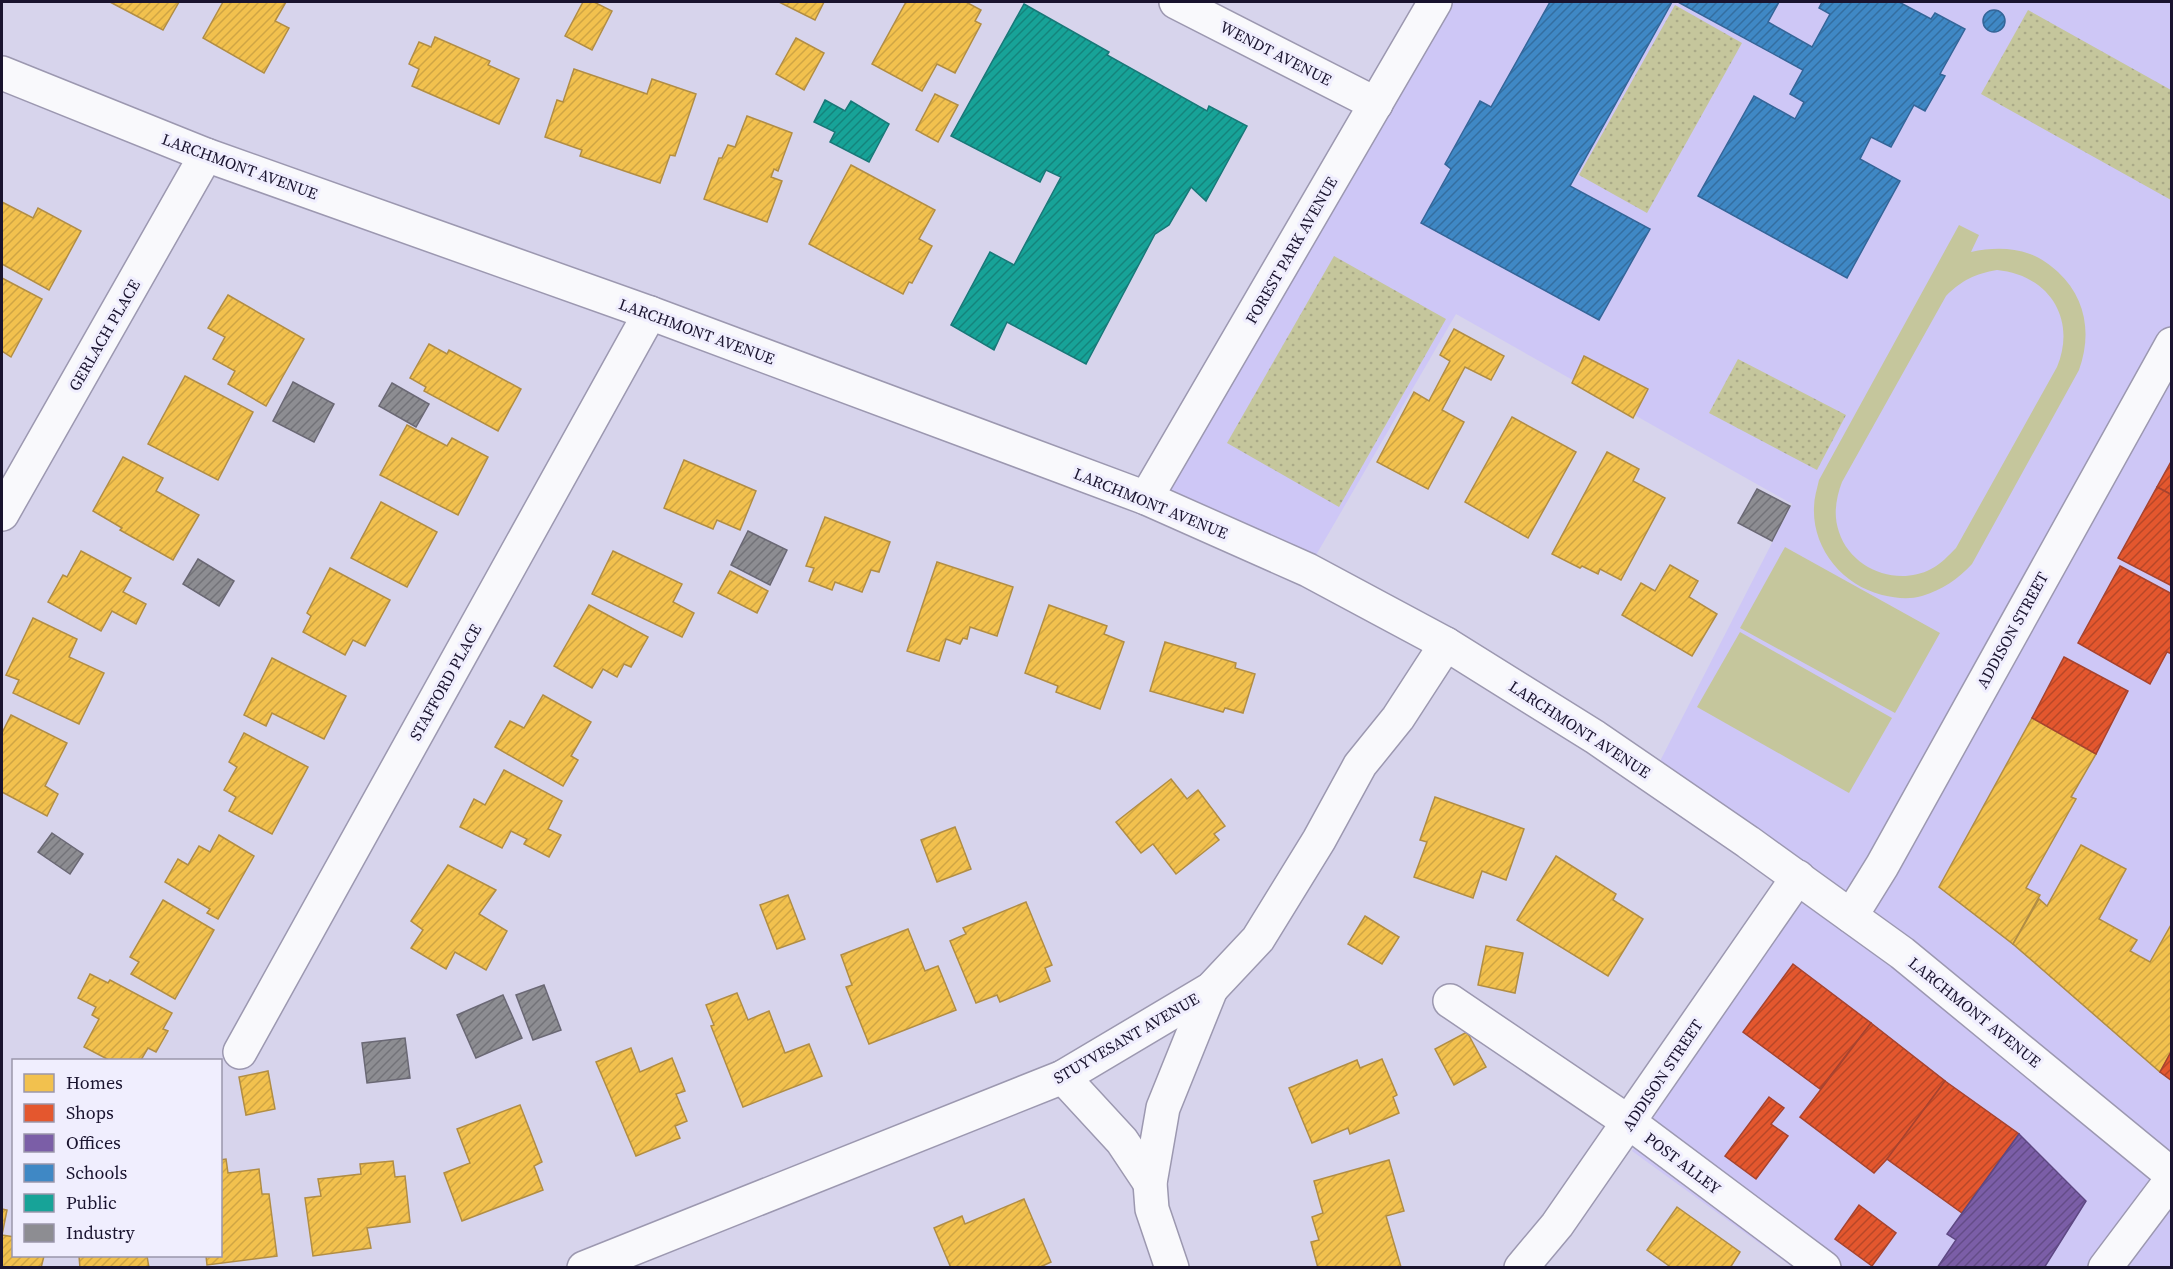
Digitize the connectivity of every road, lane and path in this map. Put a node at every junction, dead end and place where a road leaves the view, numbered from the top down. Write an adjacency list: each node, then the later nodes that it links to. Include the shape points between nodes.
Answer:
1 (1176, 2): 4 (street, WENDT AVENUE)
2 (1435, 2): 4 (street, FOREST PARK AVENUE)
3 (2, 73): 5 (street, LARCHMONT AVENUE)
4 (1376, 104): 8 (street, FOREST PARK AVENUE)
5 (206, 155): 6 (street, LARCHMONT AVENUE); 9 (street, GERLACH PLACE)
6 (650, 313): 8 (street, LARCHMONT AVENUE); 15 (street, STAFFORD PLACE)
7 (2172, 344): 12 (street, ADDISON STREET)
8 (1146, 498): 10 (street, LARCHMONT AVENUE, via 1308,570)
9 (2, 514)
10 (1446, 644): 11 (street, LARCHMONT AVENUE, via 1594,737); 13 (street, STUYVESANT AVENUE, via 1398,718 1360,765 1258,939)
11 (1798, 877): 12 (street, LARCHMONT AVENUE); 17 (street, ADDISON STREET)
12 (1851, 916): 18 (street, LARCHMONT AVENUE, via 1911,960)
13 (1211, 989): 16 (street, STUYVESANT AVENUE); 19 (street, via 1163,1108)
14 (1450, 1001): 17 (street, POST ALLEY)
15 (240, 1052)
16 (1063, 1077): 19 (street, via 1122,1141); 20 (street, STUYVESANT AVENUE)
17 (1630, 1123): 22 (street, ADDISON STREET); 23 (street, POST ALLEY)
18 (2172, 1177): 24 (street)
19 (1150, 1183): 21 (street, via 1152,1209)
20 (584, 1268)
21 (1172, 1268)
22 (1521, 1268)
23 (1824, 1268)
24 (2105, 1268)

